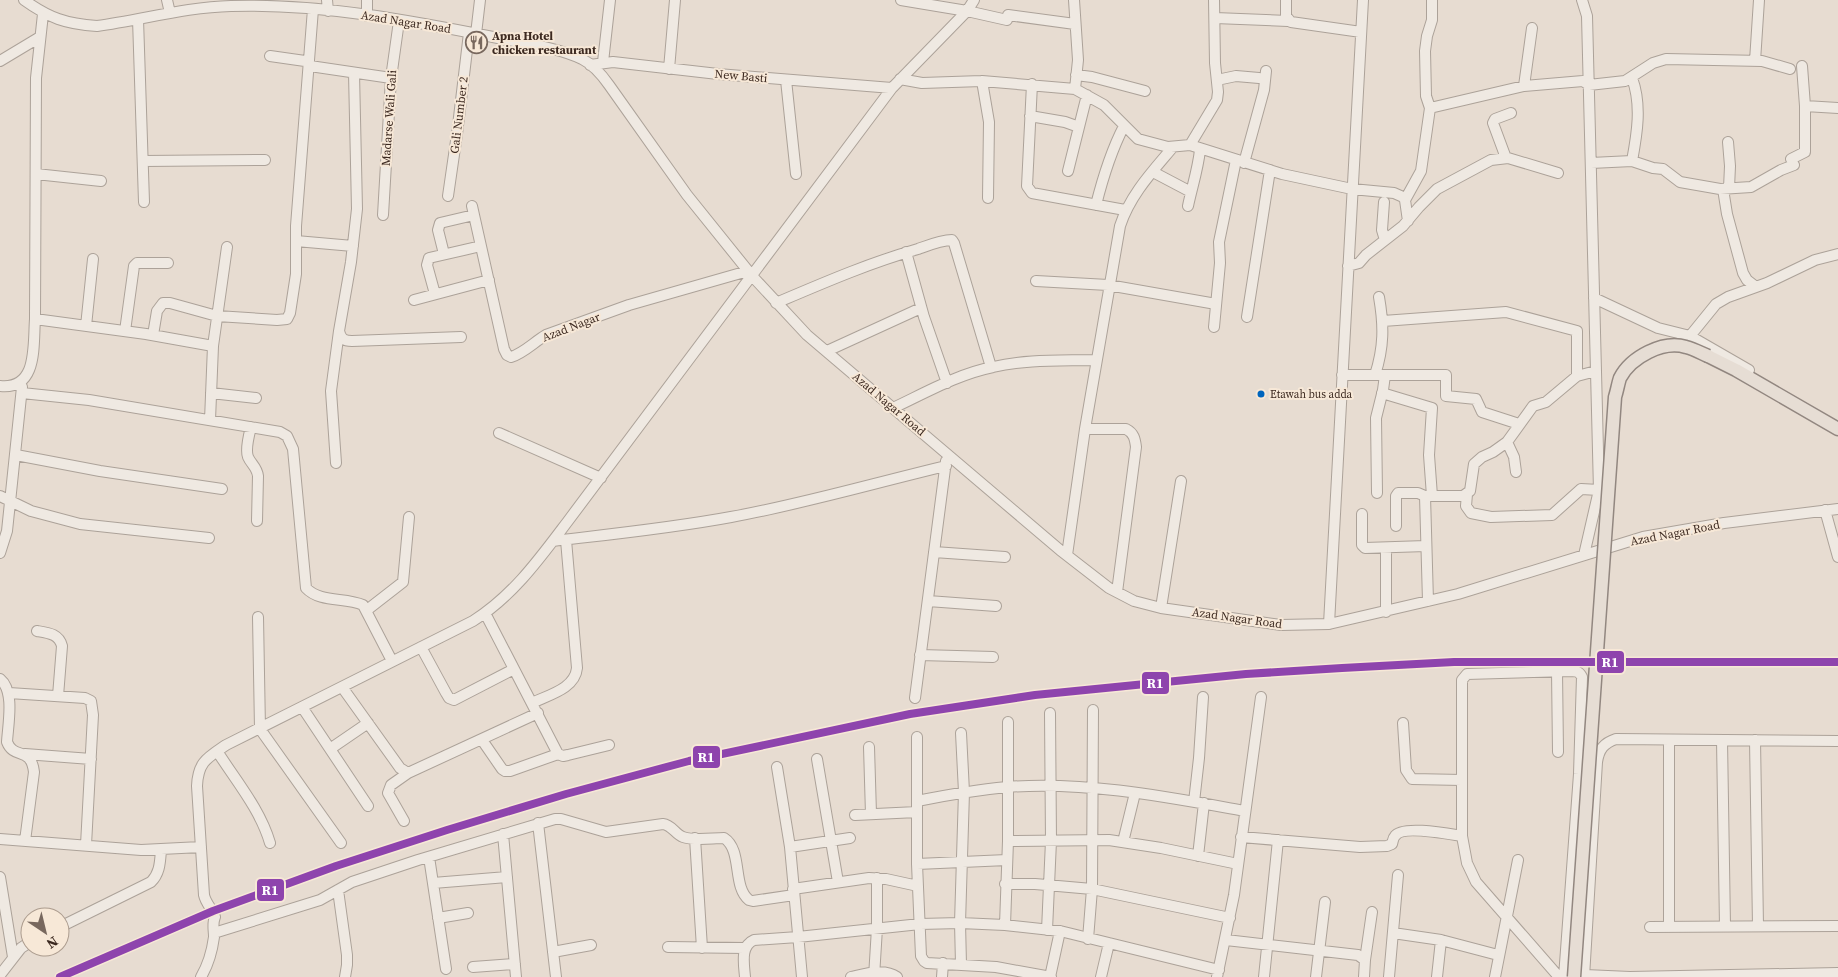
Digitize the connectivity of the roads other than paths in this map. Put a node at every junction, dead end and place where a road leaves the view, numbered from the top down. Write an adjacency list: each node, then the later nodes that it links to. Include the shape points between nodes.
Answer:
1 (24, 0): 22 (street, Azad Nagar Road)
2 (167, 0): 21 (street)
3 (327, 0): 19 (street)
4 (367, 0): 23 (street)
5 (480, 0): 31 (street, Gali Number 2)
6 (610, 0): 35 (street)
7 (675, 0): 40 (street)
8 (902, 0): 20 (street)
9 (974, 0): 20 (street)
10 (1074, 0): 28 (street)
11 (1214, 0): 24 (street)
12 (1286, 0): 27 (street)
13 (1363, 0): 30 (street)
14 (1432, 0): 58 (street, via 1432,20 1425,51 1426,96)
15 (1582, 0): 51 (street, via 1587,16)
16 (1759, 0): 36 (street)
17 (284, 3): 18 (street, Azad Nagar Road); 21 (street, Azad Nagar Road)
18 (313, 9): 19 (street, Azad Nagar Road); 38 (street)
19 (328, 11): 23 (street, Azad Nagar Road)
20 (967, 11): 28 (street); 47 (street)
21 (170, 13): 25 (street, Azad Nagar Road)
22 (43, 14): 25 (street, Azad Nagar Road, via 79,25 97,26); 32 (street)
23 (367, 16): 26 (street, Azad Nagar Road)
24 (1215, 18): 27 (street); 48 (street)
25 (138, 19): 70 (street)
26 (400, 21): 31 (street, Azad Nagar Road); 44 (street, Madarse Wali Gali)
27 (1288, 21): 30 (street)
28 (1075, 24): 43 (street)
29 (1532, 28): 52 (street)
30 (1361, 32): 80 (street)
31 (473, 33): 37 (street, Azad Nagar Road, via 564,52); 83 (street, Gali Number 2)
32 (40, 37): 34 (street); 77 (street, via 36,78)
33 (270, 56): 38 (street, via 304,61)
34 (0, 61)
35 (603, 62): 37 (street, New Basti); 40 (street, New Basti)
36 (1755, 62): 41 (street); 45 (street, via 1661,60)
37 (590, 64): 104 (street, Azad Nagar Road, via 610,85 687,195)
38 (310, 66): 42 (street); 94 (street)
39 (1802, 66): 57 (street)
40 (669, 69): 46 (street, New Basti)
41 (1790, 69)
42 (354, 73): 44 (street); 95 (street, via 358,184)
43 (1076, 75): 54 (street); 55 (street)
44 (391, 78): 91 (street, Madarse Wali Gali)
45 (1632, 78): 51 (street); 69 (street, via 1638,128)
46 (786, 80): 53 (street, New Basti); 78 (street)
47 (900, 80): 49 (street, via 922,83); 53 (street)
48 (1218, 80): 65 (street, via 1217,100); 71 (street, via 1262,75 1264,90)
49 (982, 81): 50 (street); 84 (street, via 989,122)
50 (1032, 84): 54 (street); 61 (street)
51 (1589, 85): 52 (street, via 1583,80); 72 (street)
52 (1524, 86): 58 (street)
53 (892, 88): 104 (street)
54 (1075, 89): 56 (street)
55 (1145, 91)
56 (1087, 95): 62 (street, via 1108,108); 63 (street)
57 (1805, 106): 59 (street); 81 (street, via 1805,152 1754,186)
58 (1430, 108): 85 (street, via 1421,171)
59 (1838, 108)
60 (1511, 112): 67 (street, via 1495,118 1493,123)
61 (1030, 116): 63 (street); 88 (street, via 1029,190)
62 (1124, 126): 66 (street, via 1138,138); 88 (street, via 1103,175)
63 (1079, 127): 74 (street)
64 (1728, 142): 81 (street, via 1730,166)
65 (1195, 147): 66 (street); 71 (street); 82 (street, via 1197,168)
66 (1173, 148): 75 (street)
67 (1506, 158): 76 (street); 92 (street, via 1491,160 1437,190 1418,206)
68 (265, 160): 70 (street)
69 (1632, 161): 72 (street); 81 (street, via 1663,169 1680,182)
70 (143, 162): 86 (street)
71 (1240, 162): 73 (street); 114 (street, via 1219,242)
72 (1591, 163): 111 (street)
73 (1270, 170): 80 (street); 117 (street)
74 (1068, 171)
75 (1153, 172): 82 (street); 90 (street)
76 (1558, 173)
77 (36, 174): 79 (street); 118 (street)
78 (796, 174)
79 (101, 180)
80 (1352, 189): 85 (street, via 1394,193); 103 (street)
81 (1726, 189): 108 (street, via 1727,214 1742,273)
82 (1190, 192): 89 (street)
83 (448, 196)
84 (988, 198)
85 (1405, 200): 92 (street)
86 (144, 202)
87 (1384, 202): 93 (street, via 1382,230)
88 (1096, 205): 90 (street)
89 (1188, 206)
90 (1125, 210): 107 (street)
91 (384, 215)
92 (1408, 221): 93 (street)
93 (1385, 240): 103 (street, via 1359,263)
94 (296, 241): 95 (street); 116 (street, via 296,274 287,319)
95 (353, 246): 123 (street)
96 (481, 246): 99 (street); 99 (street, Azad Nagar, via 473,211 440,223 438,230); 105 (street, Azad Nagar)
97 (227, 247): 116 (street)
98 (906, 252): 113 (street); 115 (street); 130 (street, via 952,240)
99 (444, 254): 109 (street, via 427,261)
100 (1838, 254): 108 (street, via 1815,260)
101 (93, 259): 120 (street)
102 (168, 263): 122 (street, via 142,262 134,266)
103 (1348, 266): 132 (street)
104 (750, 274): 105 (street, Azad Nagar, via 629,305 555,332 511,357 504,349); 113 (street, Azad Nagar Road); 156 (street)
105 (488, 280): 109 (street)
106 (1036, 281): 107 (street)
107 (1108, 285): 114 (street); 129 (street)
108 (1756, 287): 125 (street, via 1716,304)
109 (435, 294): 112 (street)
110 (1379, 297): 119 (street)
111 (1594, 298): 125 (street, via 1658,328); 131 (street)
112 (414, 300)
113 (776, 303): 128 (street, Azad Nagar Road)
114 (1216, 304): 121 (street)
115 (921, 308): 128 (street); 136 (street)
116 (217, 316): 124 (street, via 163,304 157,311); 127 (street)
117 (1247, 316)
118 (35, 319): 120 (street); 135 (street, via 33,359)
119 (1383, 321): 133 (street); 134 (street, via 1506,312 1577,331)
120 (86, 326): 122 (street)
121 (1214, 327)
122 (125, 331): 124 (street)
123 (339, 331): 126 (street, via 346,341); 153 (street, via 331,396)
124 (153, 335): 127 (street)
125 (1690, 336): 138 (street, via 1763,379)
126 (461, 337)
127 (213, 346): 140 (street)
128 (827, 351): 143 (street, Azad Nagar Road)
129 (1096, 360): 130 (street, via 1030,361); 147 (street)
130 (991, 367): 136 (street)
131 (1596, 371): 134 (street); 159 (street)
132 (1342, 375): 133 (street); 191 (street)
133 (1380, 376): 141 (street); 145 (street, via 1446,375 1446,396 1476,399 1482,412)
134 (1578, 376): 145 (street, via 1546,402 1533,406)
135 (22, 381): 137 (street, via 11,387); 139 (street)
136 (947, 383): 143 (street)
137 (0, 386)
138 (1766, 387): 148 (main road); 331 (main road, bridge, via 1685,346 1666,346 1646,353 1630,365 1620,379 1616,397)
139 (22, 392): 144 (street); 152 (street)
140 (211, 393): 142 (street); 144 (street)
141 (1382, 394): 160 (street, via 1376,418); 163 (street, via 1432,408)
142 (256, 398)
143 (893, 408): 151 (street, Azad Nagar Road)
144 (210, 420): 146 (street)
145 (1519, 424): 150 (street)
146 (251, 427): 169 (street, via 247,451 257,469); 187 (street, via 280,432 287,436 293,449 306,588 316,596 357,602)
147 (1085, 429): 178 (street); 182 (street, via 1126,429 1135,439)
148 (1838, 429)
149 (499, 433): 156 (street)
150 (1507, 442): 155 (street, via 1514,456); 161 (street, via 1474,464)
151 (948, 454): 154 (street); 178 (street, Azad Nagar Road)
152 (16, 455): 158 (street); 164 (street)
153 (336, 463)
154 (946, 466): 172 (street, via 732,517); 177 (street)
155 (1516, 472)
156 (601, 478): 173 (street)
157 (1181, 481): 186 (street)
158 (222, 489)
159 (1599, 490): 161 (street, via 1581,489 1552,515 1491,517 1471,513 1466,506); 179 (street)
160 (1377, 493)
161 (1467, 494): 163 (street)
162 (0, 496): 164 (street)
163 (1429, 496): 170 (street, via 1398,493); 174 (street)
164 (11, 500): 171 (street, via 31,510 80,524); 176 (street, via 8,531)
165 (1838, 509): 166 (street, Azad Nagar Road)
166 (1825, 510): 179 (street, Azad Nagar Road, via 1643,537); 181 (street)
167 (1362, 514): 175 (street, via 1363,547)
168 (409, 517): 187 (street, via 403,582)
169 (257, 521)
170 (1396, 526)
171 (209, 538)
172 (566, 540): 173 (street); 206 (street, via 576,675 566,687)
173 (553, 541): 189 (street, via 503,599)
174 (1426, 546): 175 (street); 184 (street)
175 (1386, 548): 188 (street)
176 (0, 552)
177 (934, 552): 180 (street); 183 (street)
178 (1067, 555): 182 (street, Azad Nagar Road)
179 (1584, 555): 184 (street, Azad Nagar Road)
180 (1005, 557)
181 (1838, 557)
182 (1117, 592): 186 (street, Azad Nagar Road, via 1134,601)
183 (928, 601): 185 (street); 194 (street)
184 (1428, 601): 188 (street, Azad Nagar Road)
185 (996, 606)
186 (1161, 608): 191 (street, Azad Nagar Road, via 1281,625)
187 (367, 610): 196 (street)
188 (1386, 612): 191 (street, Azad Nagar Road)
189 (485, 613): 193 (street); 197 (street)
190 (258, 616): 214 (street)
191 (1329, 624)
192 (37, 631): 202 (street, via 50,633 61,641)
193 (421, 647): 196 (street); 197 (street, via 446,694 454,700)
194 (920, 655): 195 (street); 205 (street)
195 (993, 657)
196 (392, 661): 200 (street)
197 (514, 669): 206 (street)
198 (1557, 671): 226 (street); 233 (street, via 1470,673 1464,676); 350 (street, via 1576,671 1583,680)
199 (0, 679): 201 (street)
200 (342, 687): 207 (street); 212 (street)
201 (9, 693): 202 (street); 227 (street, via 7,742 14,751)
202 (58, 696): 230 (street, via 91,701)
203 (1203, 697): 239 (street)
204 (1261, 697): 242 (street)
205 (915, 698)
206 (532, 702): 209 (street)
207 (302, 707): 214 (street); 224 (street)
208 (1093, 710): 236 (street)
209 (538, 713): 217 (street); 228 (street)
210 (1050, 713): 234 (street)
211 (1008, 722): 235 (street)
212 (368, 723): 224 (street); 232 (street, via 400,768)
213 (1402, 723): 233 (street, via 1406,770 1412,779)
214 (260, 728): 225 (street); 261 (street)
215 (961, 733): 237 (street)
216 (917, 737): 241 (street)
217 (482, 740): 228 (street, via 505,771); 232 (street)
218 (1669, 740): 219 (street); 296 (street); 331 (street, via 1616,739 1608,742 1598,754)
219 (1722, 740): 220 (street); 297 (street)
220 (1755, 740): 221 (street); 298 (street)
221 (1838, 741)
222 (609, 745): 228 (street, via 568,755)
223 (868, 747): 243 (street)
224 (330, 749): 240 (street)
225 (216, 751): 260 (street, via 262,820); 263 (street, via 202,763 198,773 196,786)
226 (1558, 752)
227 (25, 754): 230 (street); 255 (street, via 33,763 34,772)
228 (558, 754)
229 (817, 758): 256 (street)
230 (91, 760): 262 (street)
231 (777, 767): 264 (street)
232 (408, 773): 245 (street, via 391,785 388,793)
233 (1462, 780): 248 (street)
234 (1050, 786): 235 (street); 236 (street); 258 (street)
235 (1008, 787): 237 (street); 257 (street)
236 (1092, 788): 238 (street); 253 (street)
237 (964, 792): 241 (street); 270 (street)
238 (1135, 793): 239 (street); 259 (street)
239 (1199, 803): 242 (street); 266 (street)
240 (368, 806)
241 (917, 806): 243 (street); 271 (street)
242 (1245, 811): 249 (street)
243 (871, 814): 244 (street)
244 (855, 815)
245 (404, 821)
246 (538, 823): 247 (street); 250 (street, via 561,819 606,832 663,824 681,836); 317 (street)
247 (503, 834): 267 (street); 275 (street)
248 (1462, 836): 254 (street, via 1409,830 1394,836 1388,846 1360,847); 290 (street, via 1467,863 1476,882)
249 (1241, 837): 254 (street); 272 (street)
250 (695, 838): 284 (street, via 724,838 728,841 748,900); 313 (street)
251 (850, 838): 256 (street)
252 (0, 839): 255 (street)
253 (1092, 839): 258 (street); 259 (street); 282 (street)
254 (1278, 840): 311 (street)
255 (25, 841): 262 (street)
256 (831, 841): 264 (street); 277 (street)
257 (1008, 841): 258 (street); 268 (street)
258 (1051, 841): 281 (street)
259 (1123, 842): 266 (street)
260 (270, 843)
261 (340, 843)
262 (86, 845): 265 (street)
263 (201, 847): 265 (street); 303 (street, via 204,895 215,917)
264 (790, 847): 284 (street)
265 (161, 850): 291 (street, via 159,871 151,882)
266 (1198, 856): 272 (street)
267 (428, 857): 278 (street); 283 (street, via 352,882)
268 (1007, 860): 270 (street); 279 (street)
269 (1518, 860): 290 (street)
270 (963, 861): 271 (street); 292 (street)
271 (916, 864): 280 (street)
272 (1238, 864): 289 (street)
273 (1398, 875): 304 (street)
274 (0, 877): 319 (street)
275 (507, 877): 278 (street); 322 (street)
276 (877, 878): 277 (street); 280 (street); 300 (street)
277 (838, 882): 284 (street)
278 (433, 884): 288 (street)
279 (1005, 884): 281 (street); 294 (street)
280 (918, 886): 293 (street)
281 (1049, 886): 282 (street); 301 (street)
282 (1092, 889): 289 (street); 306 (street)
283 (338, 890): 303 (street, via 320,900); 333 (street, via 347,955)
284 (794, 892): 305 (street)
285 (1325, 902): 316 (street)
286 (1372, 912): 320 (street)
287 (468, 913): 288 (street)
288 (438, 918): 325 (street)
289 (1230, 918): 307 (street)
290 (1508, 918): 318 (street); 349 (street)
291 (70, 922)
292 (960, 923): 293 (street); 294 (street); 323 (street)
293 (920, 924): 300 (street); 321 (street, via 921,956 927,963)
294 (1005, 925): 301 (street)
295 (1650, 926): 296 (street)
296 (1669, 926): 297 (street)
297 (1725, 926): 298 (street)
298 (1758, 926): 299 (street)
299 (1838, 926)
300 (877, 928): 305 (street); 329 (street)
301 (1047, 930): 302 (street)
302 (1060, 931): 306 (street); 341 (street)
303 (214, 932): 332 (street, via 208,963)
304 (1393, 933): 308 (street); 346 (street)
305 (798, 937): 314 (street, via 754,940); 337 (street)
306 (1088, 939): 309 (street)
307 (1226, 940): 311 (street); 326 (street)
308 (1441, 940): 318 (street); 347 (street)
309 (1109, 943): 326 (street); 342 (street)
310 (591, 945): 317 (street)
311 (1268, 945): 316 (street); 343 (street)
312 (668, 947): 313 (street)
313 (702, 948): 314 (street)
314 (745, 948): 336 (street)
315 (20, 949): 319 (street)
316 (1318, 951): 320 (street, via 1358,955); 344 (street)
317 (553, 952): 335 (street)
318 (1498, 955): 348 (street)
319 (14, 957): 328 (street)
320 (1365, 960): 345 (street)
321 (943, 963): 323 (street); 340 (street)
322 (515, 964): 324 (street); 334 (street)
323 (961, 964): 341 (street)
324 (473, 967)
325 (446, 969)
326 (1218, 973)
327 (1838, 973): 330 (street)
328 (0, 975)
329 (874, 975): 338 (street); 339 (street, via 892,974)
330 (1814, 975): 331 (street)
331 (1581, 976)
332 (201, 977)
333 (345, 977)
334 (516, 977)
335 (556, 977)
336 (745, 977)
337 (802, 977)
338 (851, 977)
339 (897, 977)
340 (942, 977)
341 (1050, 977)
342 (1101, 977)
343 (1264, 977)
344 (1316, 977)
345 (1364, 977)
346 (1389, 977)
347 (1437, 977)
348 (1495, 977)
349 (1559, 977)
350 (1564, 977)

